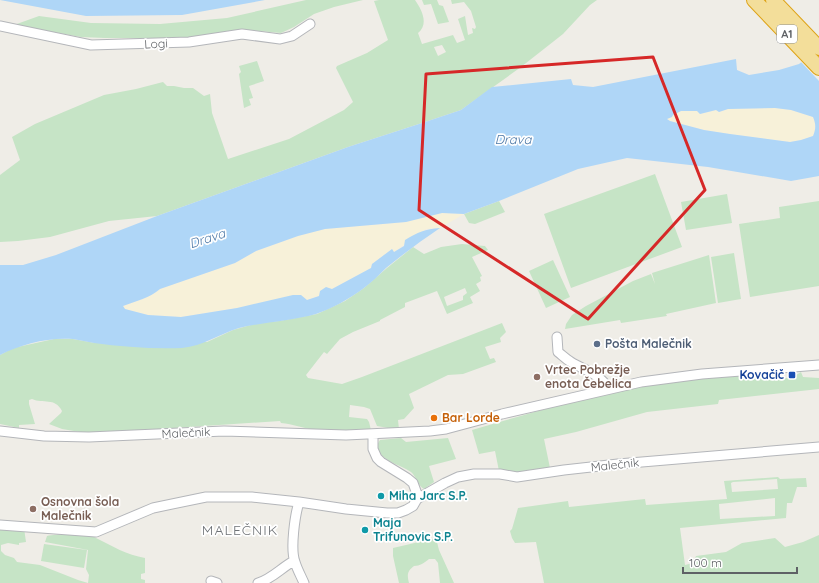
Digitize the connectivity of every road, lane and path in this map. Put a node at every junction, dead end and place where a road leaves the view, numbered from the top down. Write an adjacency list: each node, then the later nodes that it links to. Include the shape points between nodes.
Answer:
1 (754, 0): 6 (highway, A1)
2 (773, 0): 5 (highway, A1)
3 (310, 24): 4 (street, Logi, via 292,36 280,39 242,34 189,42 91,46)
4 (0, 26)
5 (819, 48)
6 (819, 68)
7 (557, 337): 9 (street, via 558,352 570,362 597,376)
8 (819, 365): 9 (street, Malečnik, via 666,378)
9 (609, 389): 11 (street, Malečnik, via 446,429)
10 (0, 431): 11 (street, Malečnik, via 44,436 89,437 224,431)
11 (373, 434): 13 (street, via 373,449 377,458 413,483)
12 (819, 447): 13 (street, Malečnik, via 618,464 517,477 474,474 458,477)
13 (417, 499): 14 (street, Malečnik, via 413,506 398,513)
14 (299, 502): 15 (street, Malečnik, via 252,497 206,497 153,508 96,532); 16 (street, via 296,513)
15 (0, 524)
16 (294, 561): 17 (street); 18 (street)
17 (258, 583)
18 (304, 583)

